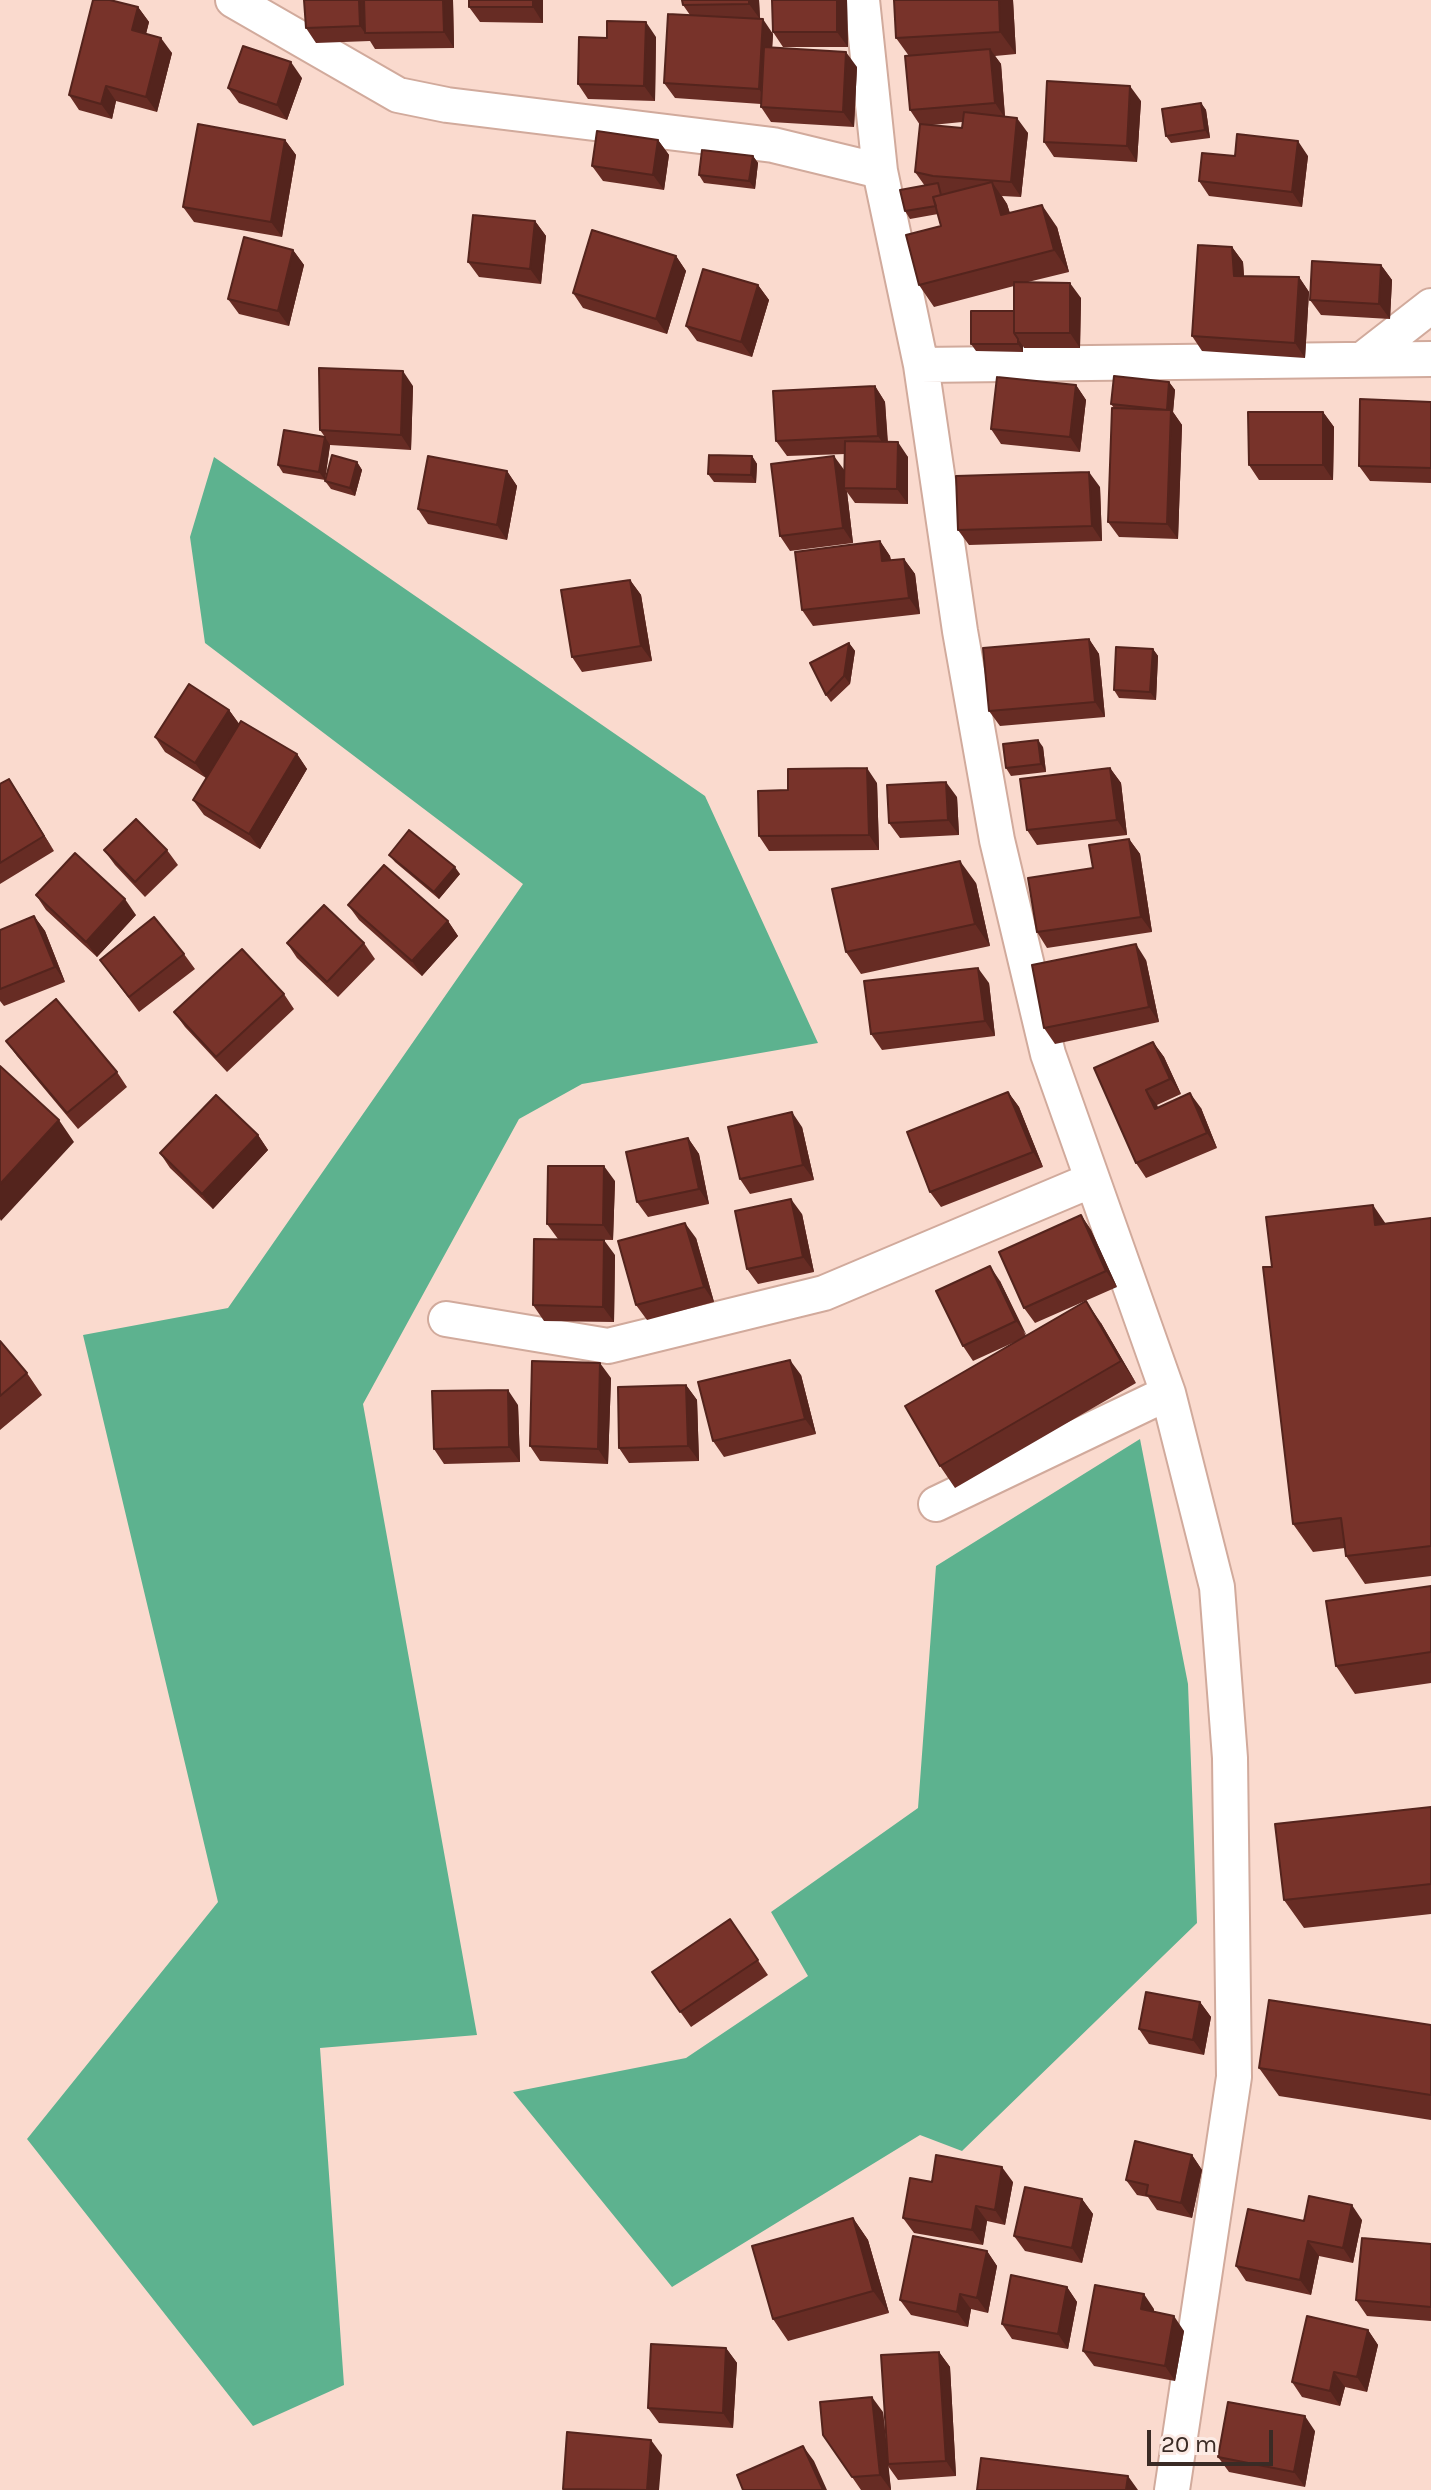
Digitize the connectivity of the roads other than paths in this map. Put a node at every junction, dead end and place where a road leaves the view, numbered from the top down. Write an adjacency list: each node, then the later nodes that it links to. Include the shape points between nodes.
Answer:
1 (233, 0): 3 (street, via 398,95 773,145)
2 (862, 0): 3 (street)
3 (880, 171): 7 (street)
4 (1431, 306): 5 (street)
5 (1363, 359): 6 (street); 7 (street)
6 (1431, 359)
7 (921, 365): 8 (street, via 997,840 1048,1054)
8 (1092, 1180): 9 (street, via 824,1293 608,1346); 10 (street)
9 (446, 1319)
10 (1168, 1393): 11 (street); 12 (street, via 1217,1587 1230,1758 1234,2077)
11 (936, 1504)
12 (1172, 2490)

